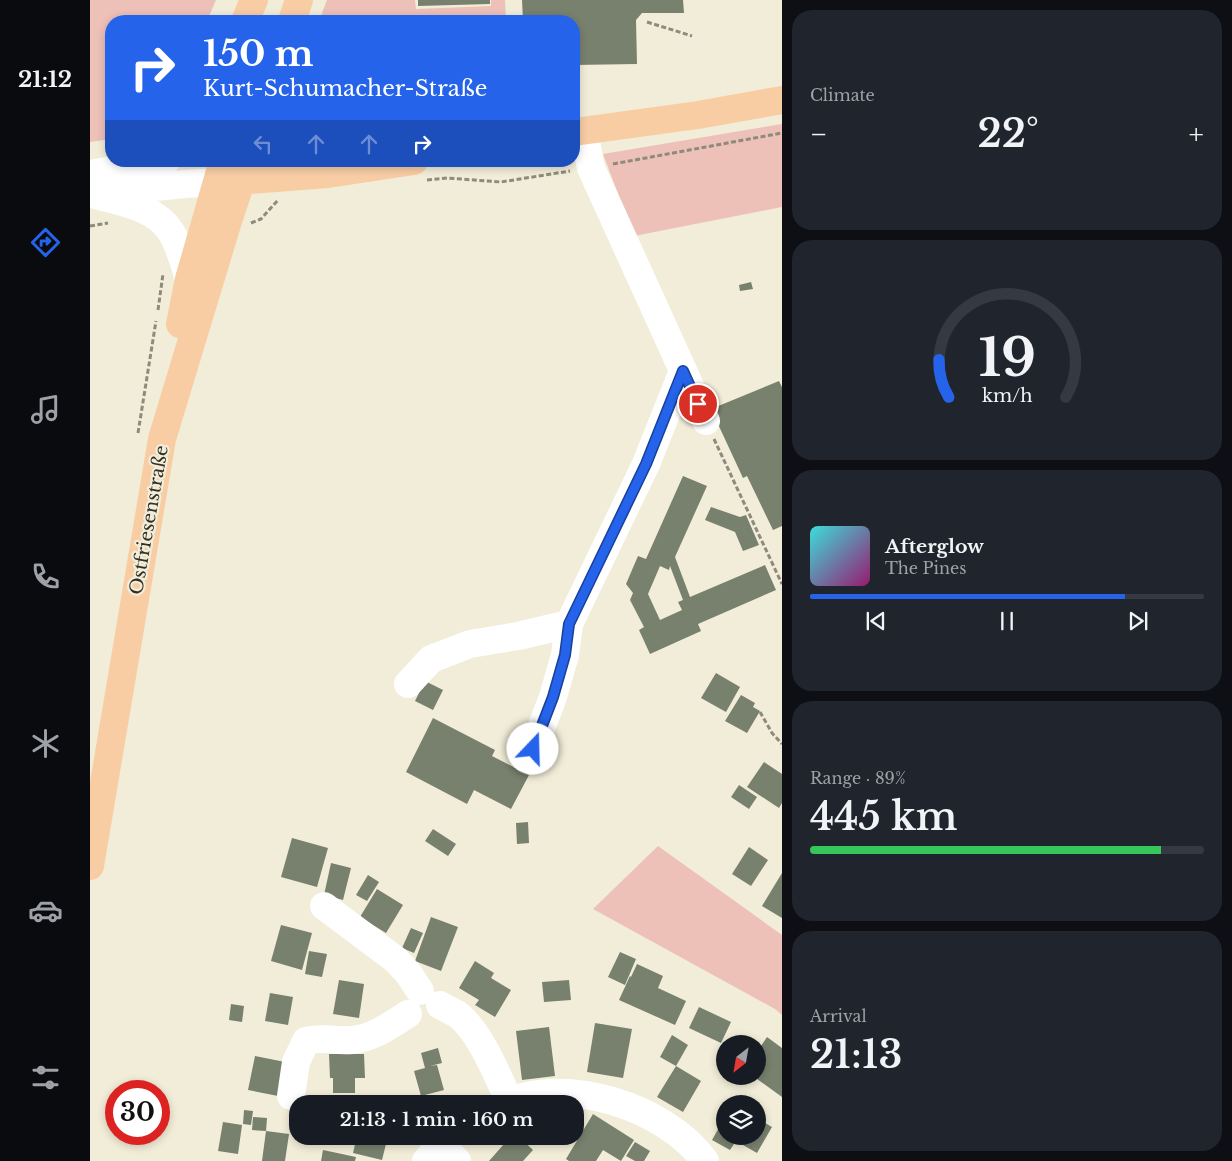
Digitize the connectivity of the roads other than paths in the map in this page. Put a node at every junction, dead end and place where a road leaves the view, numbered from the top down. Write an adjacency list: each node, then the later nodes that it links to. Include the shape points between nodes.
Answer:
1 (254, 0): 4 (main road)
2 (269, 0): 5 (main road)
3 (299, 0): 6 (main road)
4 (248, 15)
5 (265, 15)
6 (294, 15)
7 (782, 100): 8 (main road)
8 (580, 132)
9 (580, 135): 15 (street, via 591,168)
10 (149, 167): 13 (street)
11 (416, 171): 12 (main road, via 328,174)
12 (232, 172): 13 (street, via 185,184); 14 (main road); 17 (main road, Ostfriesenstraße, via 228,220)
13 (91, 187): 14 (street, via 161,220 179,247)
14 (190, 280): 17 (main road, via 170,375)
15 (683, 371): 16 (street); 18 (street, via 646,464)
16 (706, 421)
17 (162, 439): 21 (main road, Ostfriesenstraße)
18 (569, 624): 19 (street, via 470,644 431,660); 20 (street, via 565,655 553,697)
19 (408, 684)
20 (533, 749)
21 (90, 866)
22 (324, 906): 23 (street, via 396,960 408,973)
23 (423, 1003): 24 (street, via 377,1034 352,1040 318,1038 306,1041 296,1062); 25 (street, via 458,1015 473,1031 494,1067)
24 (291, 1095)
25 (504, 1095)
26 (534, 1095): 27 (street, via 576,1093 615,1101 658,1119 696,1148)
27 (705, 1161)

